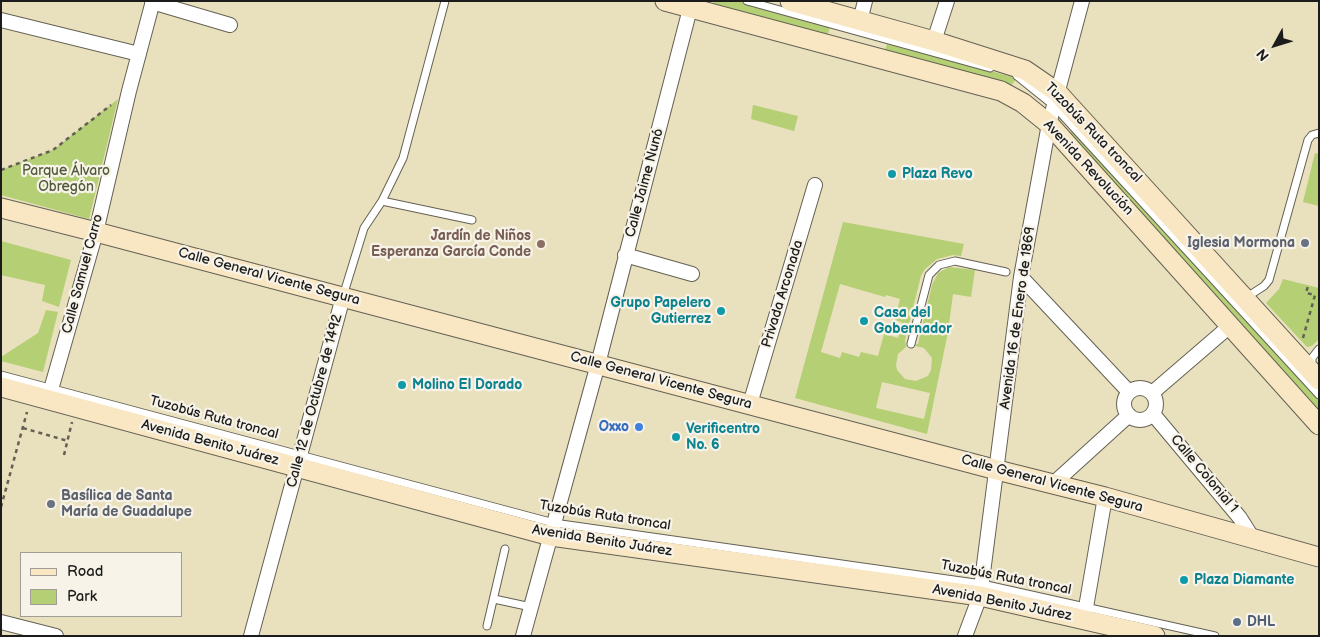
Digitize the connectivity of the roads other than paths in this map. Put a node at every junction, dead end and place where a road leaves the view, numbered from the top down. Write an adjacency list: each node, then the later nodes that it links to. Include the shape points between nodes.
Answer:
1 (445, 1): 21 (lane, Calle 12 de Octubre de 1492, via 403,158)
2 (665, 1): 9 (main road, Avenida Revolución)
3 (747, 1): 15 (lane)
4 (790, 1): 11 (main road, Avenida Revolución)
5 (865, 1): 11 (street)
6 (947, 1): 13 (street)
7 (1082, 1): 17 (street, Avenida 16 de Enero de 1869)
8 (153, 2): 12 (street); 14 (street, Calle Samuel Carro)
9 (691, 5): 18 (main road, Avenida Revolución, via 1001,91 1024,103); 25 (street, Calle Jaime Nunó)
10 (1, 20): 14 (street)
11 (860, 20): 13 (main road, Avenida Revolución)
12 (230, 24)
13 (934, 41): 17 (main road, Avenida Revolución, via 1025,70)
14 (138, 54): 24 (street, Calle Samuel Carro)
15 (1000, 71)
16 (1010, 74): 17 (lane, Tuzobús Ruta troncal)
17 (1055, 98): 18 (street, Avenida 16 de Enero de 1869); 28 (main road, Avenida Revolución); 41 (lane, Tuzobús Ruta troncal)
18 (1049, 124): 27 (street, Avenida 16 de Enero de 1869); 30 (main road, Avenida Revolución)
19 (1319, 133): 28 (lane, via 1312,134 1308,140 1268,280 1250,296)
20 (816, 184): 42 (street, Privada Arconada)
21 (382, 201): 23 (lane); 29 (lane, Calle 12 de Octubre de 1492, via 364,228)
22 (1, 208): 24 (main road, Calle General Vicente Segura)
23 (472, 220)
24 (96, 232): 29 (main road, Calle General Vicente Segura); 40 (street, Calle Samuel Carro)
25 (626, 255): 26 (street); 33 (street, Calle Jaime Nunó)
26 (692, 274)
27 (1013, 274): 31 (lane, via 955,261 939,265 929,275); 38 (street); 47 (street, Avenida 16 de Enero de 1869)
28 (1240, 294): 36 (main road, Avenida Revolución)
29 (343, 296): 33 (main road, Calle General Vicente Segura); 46 (street, Calle 12 de Octubre de 1492)
30 (1231, 325): 39 (street); 45 (main road, Avenida Revolución)
31 (911, 344)
32 (1319, 349): 34 (lane, via 1312,358 1312,364)
33 (598, 364): 42 (main road, Calle General Vicente Segura); 50 (street, Calle Jaime Nunó)
34 (1319, 372)
35 (1, 374): 40 (lane)
36 (1319, 380)
37 (1, 387): 40 (main road, Avenida Benito Juárez)
38 (1128, 392): 39 (street, via 1142,388); 44 (street, via 1124,401)
39 (1152, 393): 43 (street, via 1156,403)
40 (50, 394): 46 (main road, Avenida Benito Juárez)
41 (1319, 395)
42 (750, 404): 47 (main road, Calle General Vicente Segura)
43 (1153, 414): 44 (street, via 1144,420); 51 (street, Calle Colonial 1, via 1240,518)
44 (1129, 415): 48 (street)
45 (1319, 425)
46 (299, 460): 50 (main road, Avenida Benito Juárez); 61 (street, Calle 12 de Octubre de 1492)
47 (997, 470): 48 (main road, Calle General Vicente Segura); 54 (street, Avenida 16 de Enero de 1869)
48 (1053, 484): 49 (main road, Calle General Vicente Segura)
49 (1105, 497): 51 (main road, Calle General Vicente Segura); 57 (street)
50 (552, 529): 54 (main road, Avenida Benito Juárez); 56 (street, Calle Jaime Nunó)
51 (1252, 537): 53 (main road, Calle General Vicente Segura)
52 (505, 549): 55 (lane)
53 (1319, 557)
54 (981, 590): 57 (main road, Avenida Benito Juárez); 63 (street, Avenida 16 de Enero de 1869)
55 (494, 599): 56 (lane); 59 (lane)
56 (531, 607): 62 (street, Calle Jaime Nunó)
57 (1085, 613): 64 (main road, Avenida Benito Juárez); 65 (lane, Tuzobús Ruta troncal)
58 (1, 622): 60 (street)
59 (487, 626)
60 (56, 636)
61 (251, 636)
62 (523, 636)
63 (965, 636)
64 (1154, 636)
65 (1215, 636)

